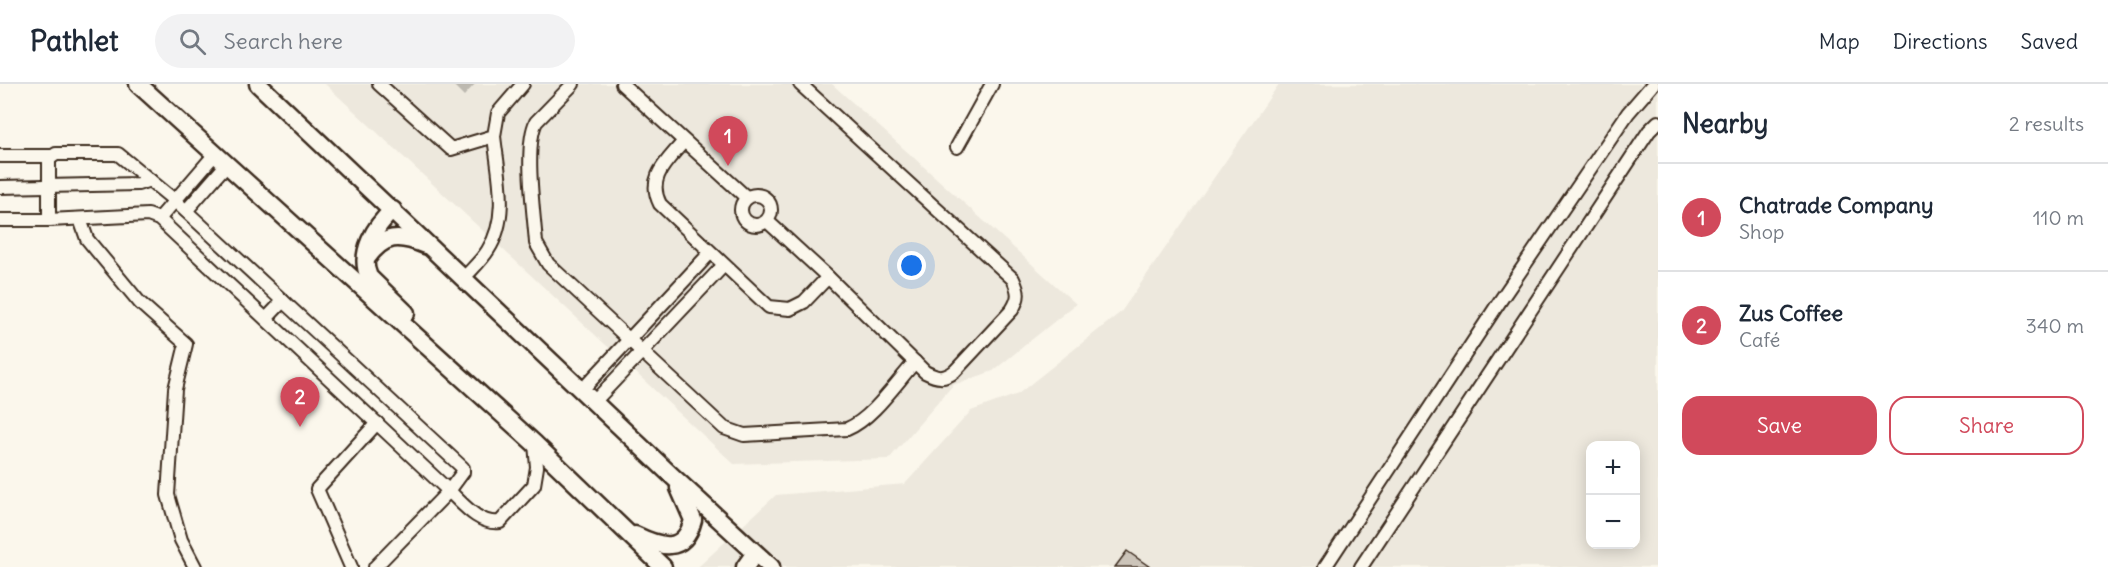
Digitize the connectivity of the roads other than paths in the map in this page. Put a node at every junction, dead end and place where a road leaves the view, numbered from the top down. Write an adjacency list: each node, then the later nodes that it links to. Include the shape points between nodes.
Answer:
1 (138, 84): 16 (street)
2 (258, 84): 22 (street)
3 (379, 84): 11 (street, via 452,149)
4 (523, 84): 11 (street, via 498,113)
5 (573, 84): 37 (street, via 532,129 536,243 548,264)
6 (622, 84): 12 (street)
7 (801, 84): 39 (street, via 1013,279 1019,292 1012,310 947,377 937,378)
8 (992, 84): 13 (street)
9 (1653, 84): 54 (street, via 1628,112)
10 (1658, 122): 55 (street)
11 (494, 136): 34 (street, via 502,204 500,223 488,250)
12 (684, 141): 20 (street); 30 (street, via 655,180 655,194 660,204)
13 (957, 147)
14 (0, 156): 15 (street)
15 (52, 156): 17 (street, via 118,154); 18 (street)
16 (221, 159): 21 (street); 23 (street); 41 (street)
17 (150, 180): 18 (street, via 138,184); 21 (street)
18 (48, 186): 19 (street); 27 (street)
19 (0, 187)
20 (747, 198): 28 (street, via 758,196 767,201 771,211); 28 (street, via 741,210 745,220 754,225)
21 (174, 200): 23 (street); 25 (street)
22 (393, 210): 29 (street); 31 (street, via 375,230 368,244)
23 (186, 211): 35 (street)
24 (80, 219): 25 (street, via 148,215); 27 (street); 48 (street, via 87,238 140,303 186,344 175,389 168,495 181,540)
25 (159, 219): 36 (street)
26 (0, 220): 27 (street)
27 (49, 220)
28 (767, 221): 33 (street)
29 (434, 249): 31 (street, via 399,237 379,244); 34 (street)
30 (710, 253): 32 (street); 37 (street)
31 (367, 259): 41 (street, via 369,277 469,372)
32 (724, 265): 33 (street, via 769,307 779,309 804,302); 38 (street)
33 (828, 277): 39 (street)
34 (464, 278): 40 (street)
35 (283, 301): 36 (street); 45 (street, via 463,468)
36 (266, 319): 42 (street)
37 (628, 341): 38 (street); 40 (street)
38 (641, 351): 39 (street, via 724,428 744,435 855,426); 40 (street)
39 (915, 362)
40 (588, 396): 44 (street)
41 (484, 397): 43 (street)
42 (377, 423): 45 (street); 49 (street, via 317,489)
43 (535, 444): 45 (street, via 534,485 500,522 491,524 480,519); 46 (street)
44 (671, 475): 46 (street, via 693,520 686,536 669,547); 47 (street)
45 (449, 491): 50 (street)
46 (623, 528): 51 (street)
47 (755, 553): 52 (street); 53 (street)
48 (195, 567)
49 (351, 567)
50 (375, 567)
51 (663, 567)
52 (745, 567)
53 (771, 567)
54 (1325, 567)
55 (1361, 567)

